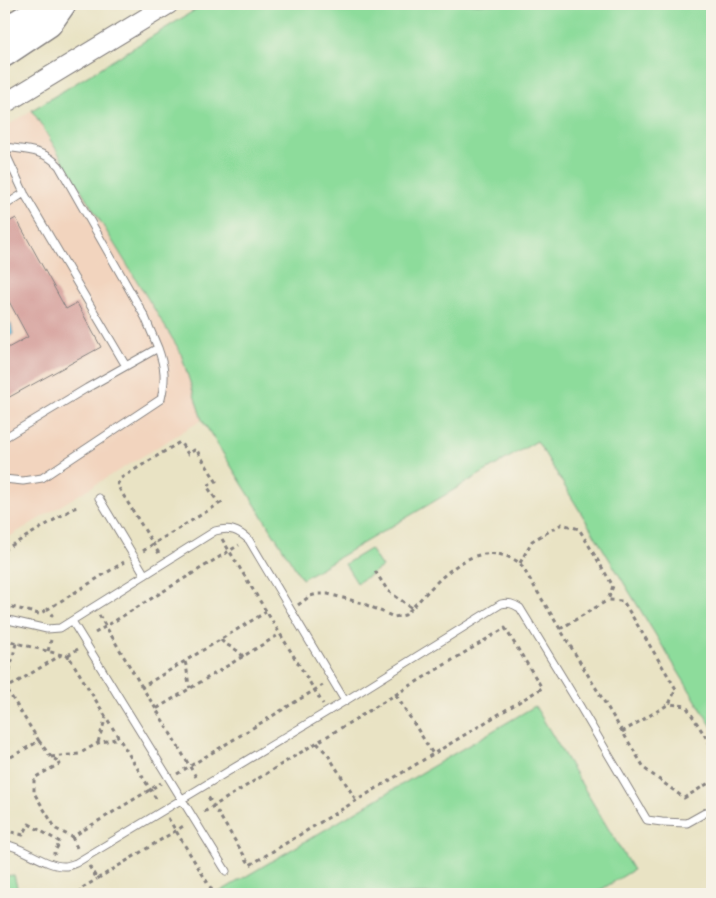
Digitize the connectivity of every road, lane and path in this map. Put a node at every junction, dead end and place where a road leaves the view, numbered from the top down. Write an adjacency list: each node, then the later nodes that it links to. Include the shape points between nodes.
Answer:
1 (48, 4): 4 (highway)
2 (64, 4): 5 (highway, via 48,24)
3 (169, 4): 6 (main road)
4 (4, 31)
5 (4, 54)
6 (4, 104)
7 (4, 148): 8 (lane); 10 (lane, via 37,152 51,157 59,166 145,317)
8 (24, 193): 9 (lane); 11 (lane)
9 (4, 206)
10 (158, 348): 11 (lane); 13 (lane, via 164,366 161,399 42,478)
11 (126, 366): 12 (lane)
12 (4, 438)
13 (4, 480)
14 (99, 498): 28 (lane)
15 (224, 501): 16 (path)
16 (219, 504): 20 (path); 20 (path, via 208,486 216,481 196,449 188,454 180,442 121,478 117,485)
17 (79, 507): 21 (path)
18 (216, 530): 19 (lane, via 237,530); 23 (path); 25 (lane)
19 (248, 540): 23 (path); 33 (lane)
20 (153, 544): 22 (path); 25 (path)
21 (4, 550)
22 (143, 551)
23 (229, 551): 34 (path); 38 (path)
24 (124, 562): 32 (path)
25 (165, 563): 28 (lane)
26 (520, 563): 29 (path, via 532,541 562,524 578,529 612,586); 31 (path, via 508,556 474,555 440,578); 39 (path)
27 (375, 572): 31 (path, via 388,591)
28 (145, 575): 37 (lane)
29 (608, 600): 39 (path); 59 (path, via 623,602 676,689)
30 (4, 605): 32 (path, via 40,614)
31 (412, 608): 33 (path, via 399,618 362,603 318,594)
32 (48, 609): 35 (path)
33 (290, 610): 52 (lane)
34 (266, 612): 41 (path); 44 (path)
35 (52, 617)
36 (4, 619): 37 (lane, via 47,629 60,628)
37 (72, 621): 74 (lane)
38 (105, 627): 40 (path); 53 (path)
39 (560, 629): 63 (path)
40 (95, 633)
41 (280, 634): 49 (path); 56 (path)
42 (52, 639): 47 (path)
43 (4, 640): 45 (path)
44 (221, 640): 49 (path); 51 (path)
45 (16, 642): 47 (path); 55 (path)
46 (78, 649): 50 (path, via 68,655)
47 (48, 651): 48 (path)
48 (62, 655): 50 (path); 55 (path)
49 (243, 656): 54 (path)
50 (70, 657): 62 (path)
51 (185, 662): 53 (path); 54 (path)
52 (332, 679): 56 (path); 58 (lane)
53 (142, 687): 60 (path)
54 (190, 688): 60 (path)
55 (5, 689): 65 (path)
56 (314, 690): 61 (path); 72 (path)
57 (396, 694): 67 (path); 69 (path); 69 (path, via 505,628 542,688)
58 (345, 701): 61 (lane); 81 (lane, via 501,604 513,604 520,608 647,820 688,823)
59 (669, 704): 63 (path); 68 (path, via 686,706)
60 (156, 709): 72 (path)
61 (327, 711): 78 (lane)
62 (106, 717): 64 (path); 66 (path)
63 (622, 732): 75 (path, via 645,769 684,798)
64 (119, 738): 66 (path); 76 (path)
65 (39, 741): 70 (path); 71 (path)
66 (98, 743): 70 (path, via 79,754)
67 (317, 743): 79 (path); 80 (path)
68 (712, 746)
69 (432, 754): 79 (path)
70 (51, 757): 87 (path, via 61,763 34,778 34,793 56,829)
71 (4, 761)
72 (190, 766): 73 (path); 74 (path)
73 (196, 777)
74 (170, 778): 76 (path); 78 (lane)
75 (712, 781)
76 (150, 790): 82 (path); 87 (path)
77 (207, 795): 80 (path)
78 (182, 798): 82 (lane); 92 (lane)
79 (356, 800): 80 (path, via 250,865)
80 (214, 806): 83 (path)
81 (712, 809)
82 (163, 810): 86 (path); 91 (lane)
83 (204, 812)
84 (186, 824): 86 (path)
85 (4, 830): 90 (path, via 23,835 29,824 60,842 54,853)
86 (176, 830): 93 (path); 95 (path, via 212,890)
87 (72, 837): 89 (path, via 78,850)
88 (4, 844): 91 (lane, via 17,846 64,866)
89 (69, 854)
90 (62, 855)
91 (84, 858): 93 (path)
92 (226, 871)
93 (97, 878): 94 (path, via 79,890)
94 (79, 894)
95 (205, 894)

